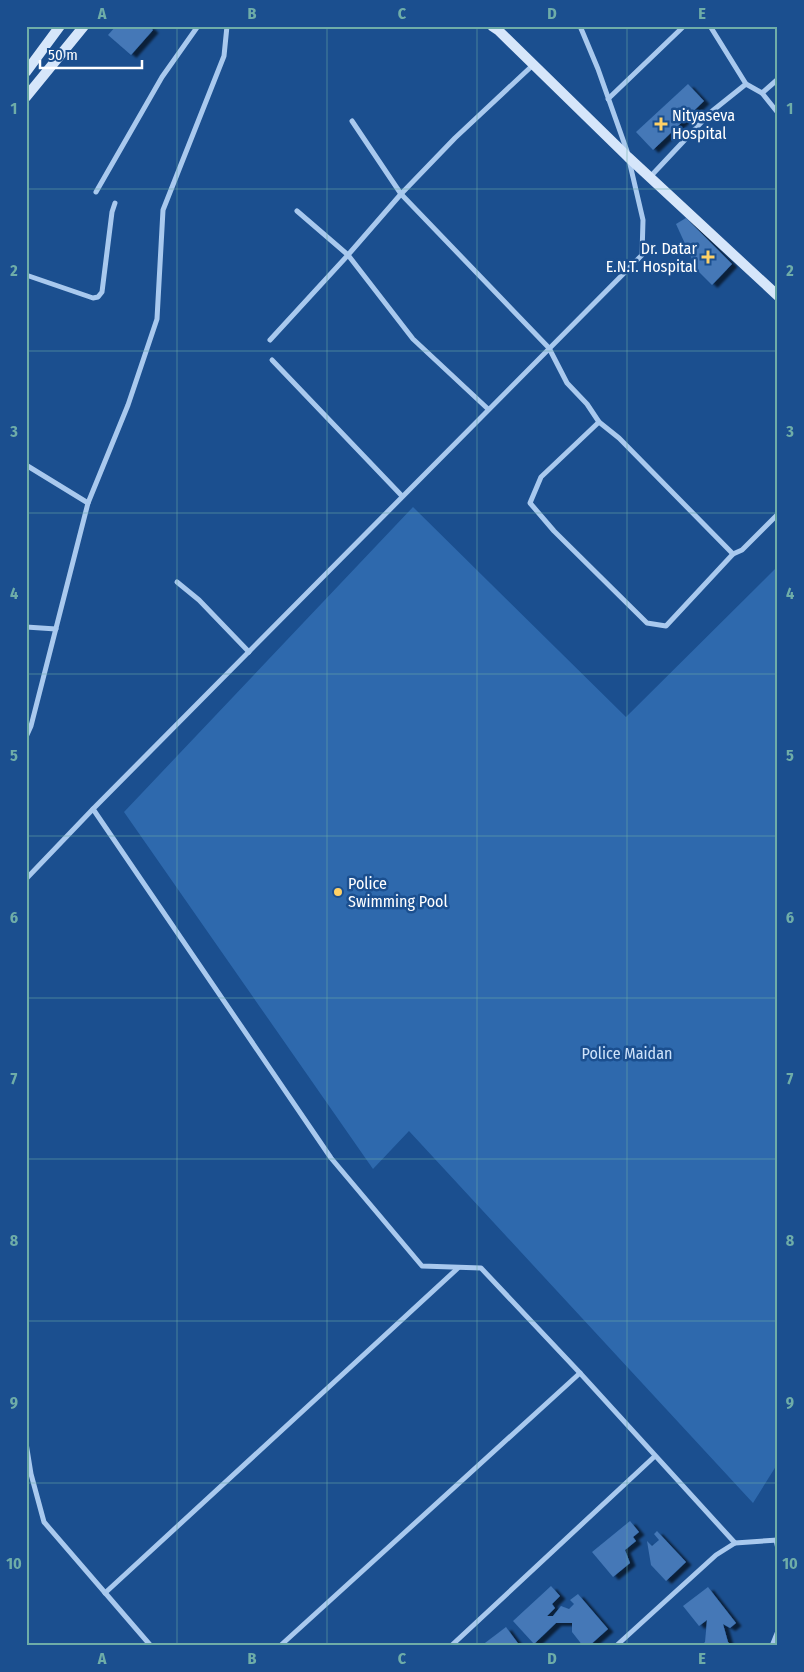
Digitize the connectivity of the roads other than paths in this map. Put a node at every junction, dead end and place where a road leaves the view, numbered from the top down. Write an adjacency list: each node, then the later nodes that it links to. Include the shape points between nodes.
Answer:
1 (60, 26): 10 (street)
2 (84, 26): 14 (street)
3 (198, 26): 20 (street, via 162,77)
4 (227, 26): 34 (street, via 224,56 163,210 157,319 128,405)
5 (492, 26): 9 (street)
6 (580, 26): 15 (street)
7 (684, 26): 15 (street)
8 (710, 26): 12 (street)
9 (534, 65): 18 (street); 21 (street, via 455,138)
10 (26, 72)
11 (778, 79): 13 (street)
12 (746, 84): 13 (street); 19 (street, via 712,112)
13 (762, 93): 16 (street)
14 (26, 97)
15 (608, 98): 18 (street)
16 (778, 113)
17 (352, 121): 21 (street)
18 (628, 157): 19 (street); 28 (street, via 644,220 642,255)
19 (650, 177): 26 (street)
20 (96, 192)
21 (401, 194): 24 (street); 28 (street)
22 (115, 203): 25 (street, via 102,292 98,297)
23 (298, 211): 24 (street)
24 (348, 255): 27 (street); 30 (street, via 413,339)
25 (26, 275)
26 (778, 296)
27 (270, 340)
28 (549, 348): 30 (street); 31 (street, via 567,383)
29 (272, 360): 33 (street)
30 (488, 409): 33 (street)
31 (599, 422): 36 (street, via 619,438); 36 (street, via 541,477 530,502 554,532 647,623 666,626)
32 (26, 465): 34 (street)
33 (402, 496): 40 (street)
34 (88, 503): 39 (street)
35 (778, 514): 36 (street)
36 (734, 554)
37 (177, 582): 40 (street)
38 (26, 627): 39 (street)
39 (56, 629): 41 (street)
40 (249, 652): 42 (street)
41 (26, 737)
42 (93, 809): 43 (street); 44 (street, via 331,1158 422,1266)
43 (26, 879)
44 (458, 1268): 45 (street, via 481,1268); 51 (street)
45 (580, 1373): 47 (street); 54 (street)
46 (26, 1443): 51 (street, via 44,1522)
47 (655, 1456): 49 (street); 55 (street)
48 (777, 1540): 49 (street); 50 (street)
49 (735, 1543): 56 (street, via 716,1555)
50 (778, 1549)
51 (105, 1593): 53 (street)
52 (778, 1631): 57 (street)
53 (151, 1646)
54 (280, 1646)
55 (451, 1646)
56 (616, 1646)
57 (772, 1646)

